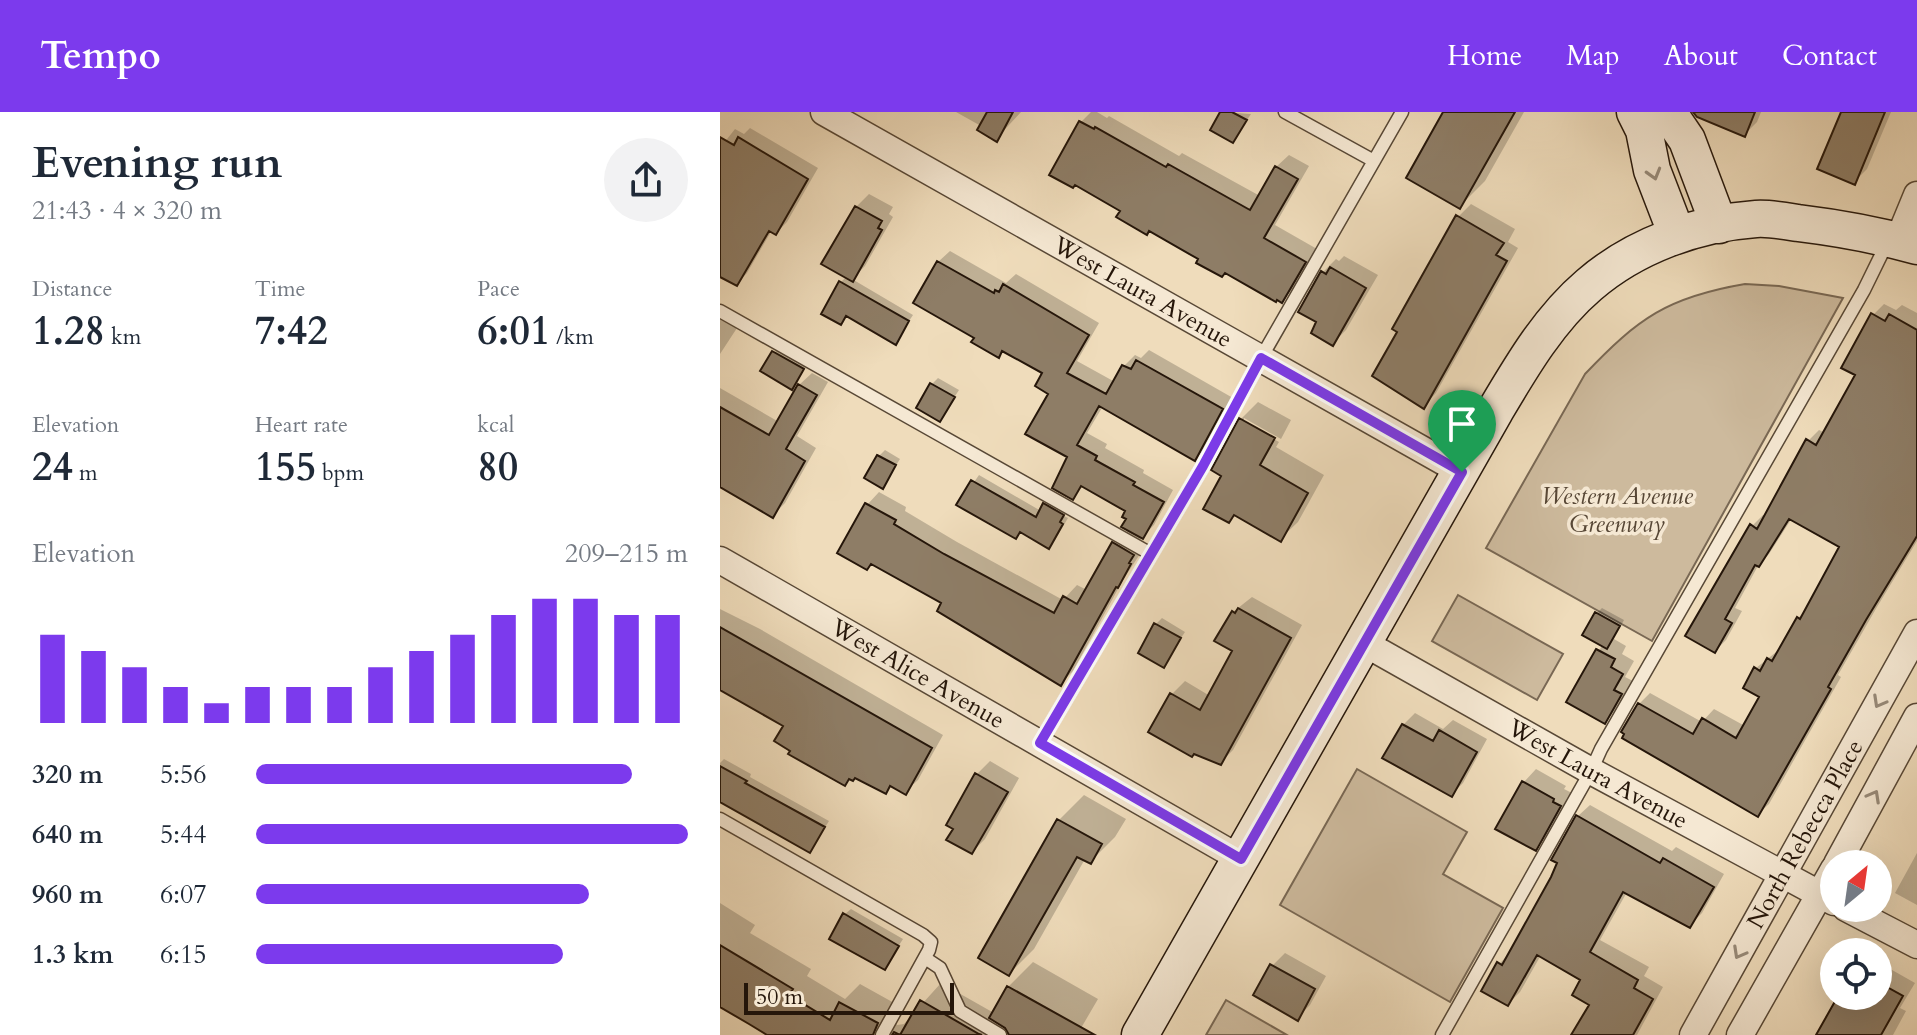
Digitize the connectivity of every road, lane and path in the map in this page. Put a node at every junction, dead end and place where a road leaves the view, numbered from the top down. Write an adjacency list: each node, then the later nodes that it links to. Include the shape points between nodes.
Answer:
1 (824, 112): 11 (street, West Laura Avenue)
2 (1285, 112): 6 (lane)
3 (1402, 112): 6 (lane)
4 (1635, 112): 8 (main road, one-way to 8, via 1652,170)
5 (1669, 112): 8 (main road, via 1687,140)
6 (1374, 161): 11 (lane)
7 (1917, 195): 9 (street)
8 (1699, 230): 9 (main road, via 1758,218); 12 (main road, via 1645,248 1588,285 1560,314 1511,384)
9 (1901, 242): 19 (lane, via 1864,290)
10 (720, 311): 13 (lane)
11 (1261, 358): 12 (street, West Laura Avenue); 13 (lane)
12 (1462, 472): 16 (main road)
13 (1151, 554): 18 (lane)
14 (720, 560): 18 (street, West Alice Avenue)
15 (1917, 633): 23 (street, North Rebecca Place, one-way to 23)
16 (1364, 643): 19 (street, West Laura Avenue); 22 (main road)
17 (1917, 717): 21 (street, North Rebecca Place, one-way to 17)
18 (1040, 743): 22 (street, West Alice Avenue)
19 (1591, 771): 23 (street, West Laura Avenue); 32 (lane)
20 (720, 819): 28 (lane, via 923,935 931,942)
21 (1844, 850)
22 (1241, 859): 31 (main road)
23 (1784, 874): 24 (street, West Laura Avenue); 33 (street, North Rebecca Place, one-way to 33)
24 (1820, 894)
25 (1820, 909): 34 (street, North Rebecca Place)
26 (1873, 922): 27 (street)
27 (1917, 945)
28 (925, 958): 29 (lane); 30 (lane, via 940,968 960,1011)
29 (882, 1035)
30 (1000, 1035)
31 (1140, 1035)
32 (1442, 1035)
33 (1693, 1035)
34 (1740, 1035)

